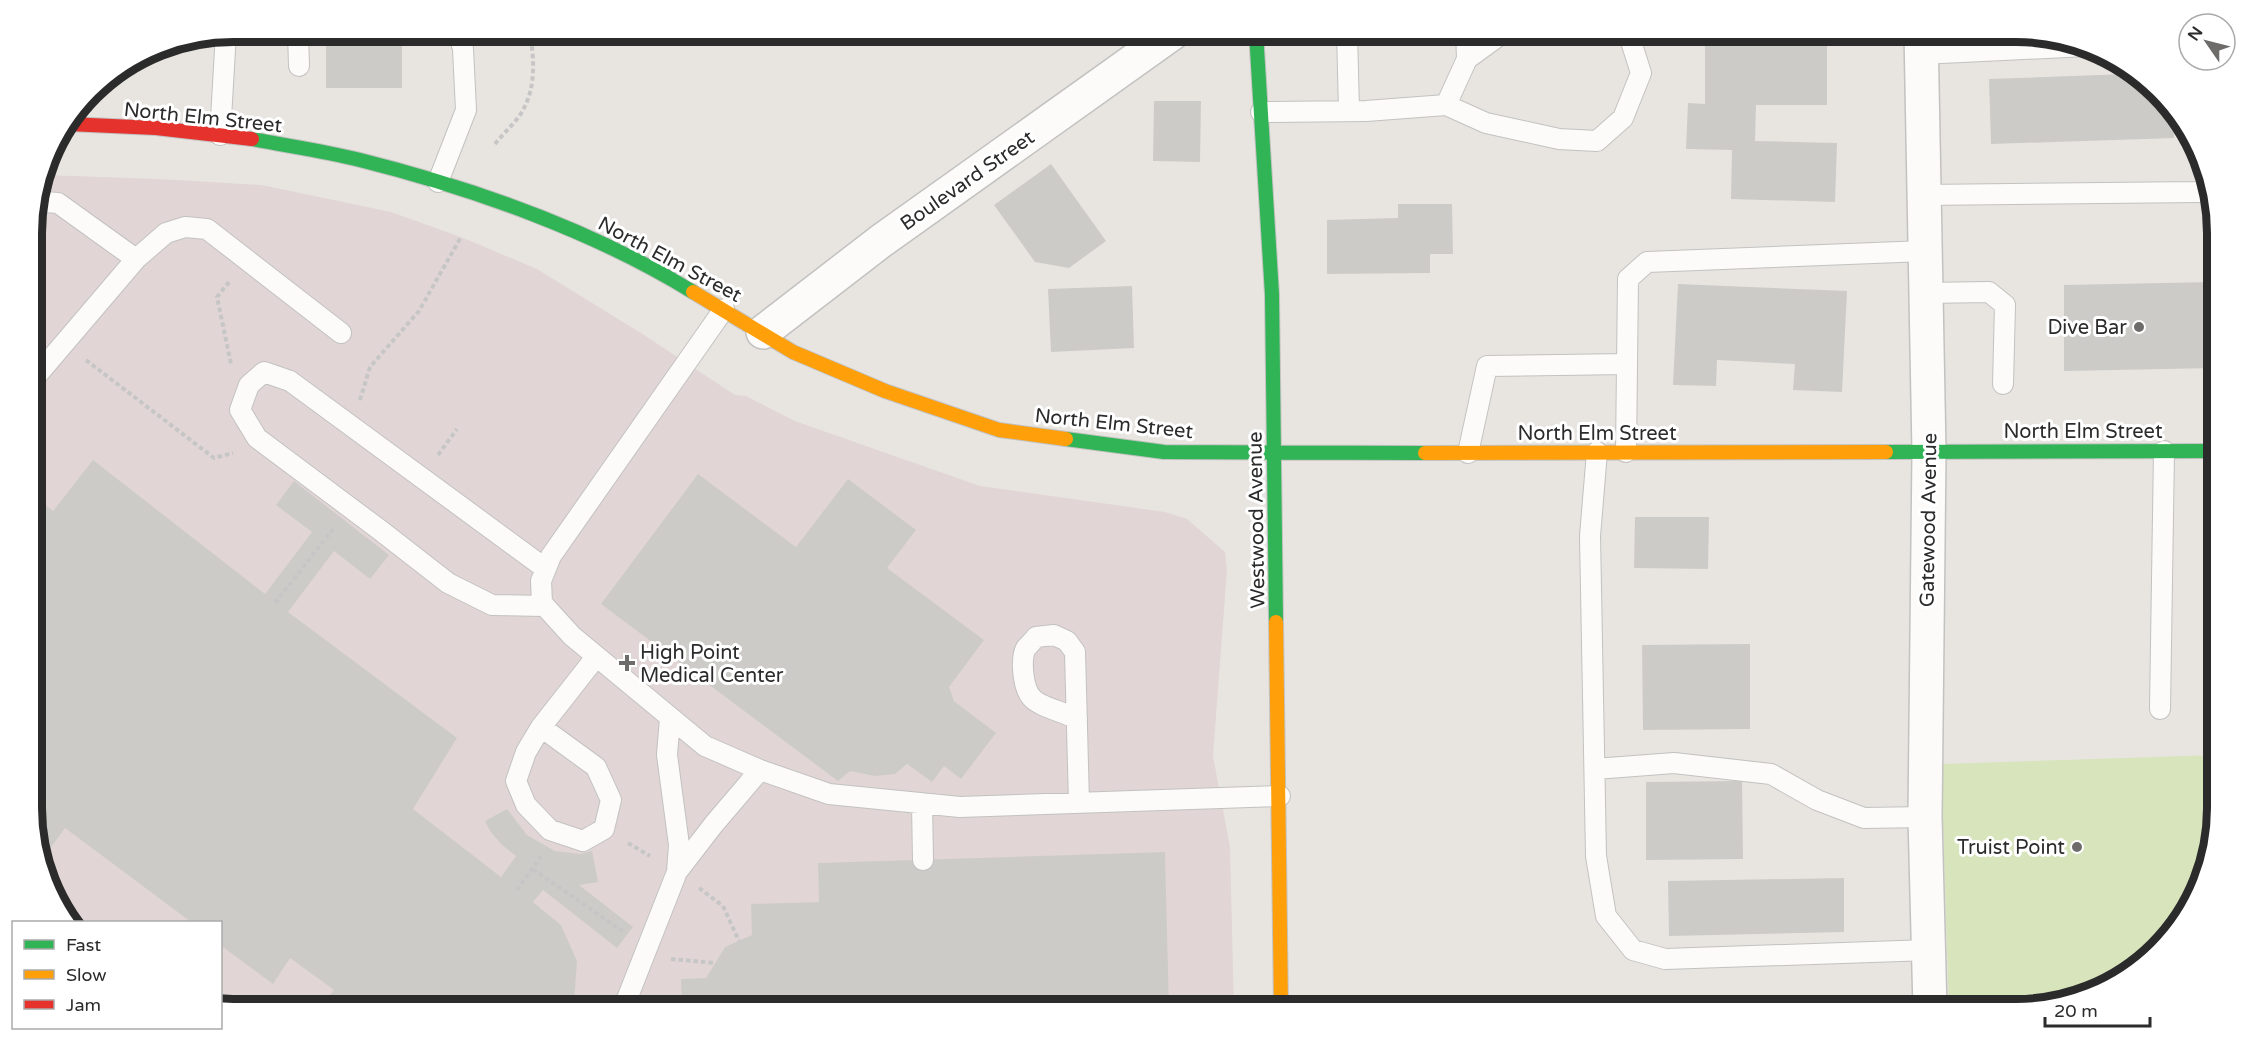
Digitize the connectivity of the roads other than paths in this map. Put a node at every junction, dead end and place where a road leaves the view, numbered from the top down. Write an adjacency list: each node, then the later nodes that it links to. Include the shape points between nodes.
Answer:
1 (298, 42): 13 (lane)
2 (461, 42): 19 (lane, via 466,110)
3 (1160, 42): 27 (street, Boulevard Street, via 881,241)
4 (1257, 42): 16 (street, Westwood Avenue)
5 (1347, 42): 15 (lane)
6 (1466, 42): 12 (lane)
7 (1490, 42): 12 (lane)
8 (1631, 42): 14 (lane, via 1641,73 1623,118 1597,141 1559,139 1486,123)
9 (225, 43): 18 (lane)
10 (1921, 43): 11 (lane); 21 (street, Gatewood Avenue)
11 (2049, 45)
12 (1467, 59): 14 (lane)
13 (299, 66)
14 (1446, 105): 15 (lane)
15 (1348, 111): 16 (lane)
16 (1261, 112): 37 (street, Westwood Avenue, via 1272,295)
17 (76, 124): 18 (street, North Elm Street)
18 (220, 135): 19 (street, North Elm Street, via 358,159)
19 (438, 182): 26 (street, North Elm Street, via 574,231 676,281)
20 (2201, 191): 21 (lane)
21 (1924, 195): 23 (street, Gatewood Avenue)
22 (45, 202): 24 (lane, via 58,203)
23 (1925, 251): 25 (street, Gatewood Avenue); 29 (lane, via 1647,262 1628,279)
24 (136, 259): 28 (lane, via 166,233 185,227 207,229); 30 (lane)
25 (1926, 293): 31 (lane, via 1989,292 2005,305); 36 (street, Gatewood Avenue)
26 (723, 309): 27 (street, North Elm Street); 39 (lane, via 551,556)
27 (763, 332): 37 (street, North Elm Street, via 793,352 885,391 999,430 1164,452)
28 (341, 333)
29 (1627, 364): 35 (lane); 38 (lane, via 1487,366)
30 (42, 369)
31 (2003, 384)
32 (2164, 451): 33 (street, North Elm Street); 36 (street, North Elm Street); 42 (lane)
33 (2207, 451)
34 (1597, 452): 35 (street, North Elm Street); 38 (street, North Elm Street); 46 (lane, via 1590,536)
35 (1626, 452): 36 (street, North Elm Street)
36 (1929, 452): 51 (street, Gatewood Avenue)
37 (1274, 453): 38 (street, North Elm Street); 48 (street, Westwood Avenue)
38 (1468, 453)
39 (546, 569): 40 (lane, via 541,581); 40 (lane, via 290,381 264,372 249,385 240,410 257,438 448,583 492,605)
40 (545, 606): 41 (lane)
41 (596, 657): 43 (lane); 45 (lane)
42 (2160, 709)
43 (670, 718): 47 (lane, via 705,746); 53 (lane, via 667,755 679,845)
44 (1077, 719): 50 (lane)
45 (542, 727): 45 (lane, via 526,752 516,781 526,806 550,831 583,841 604,829 611,800 596,767)
46 (1594, 769): 51 (lane, via 1674,763 1771,774 1816,800 1864,818); 54 (lane, via 1596,856 1606,916 1634,950 1665,959)
47 (760, 770): 49 (lane, via 829,794); 53 (lane)
48 (1280, 796): 50 (lane); 56 (street, Westwood Avenue)
49 (922, 803): 50 (lane, via 960,807); 52 (lane)
50 (1079, 803)
51 (1925, 817): 54 (street, Gatewood Avenue)
52 (923, 860)
53 (677, 872): 55 (lane)
54 (1929, 950): 57 (street, Gatewood Avenue)
55 (627, 999)
56 (1281, 999)
57 (1930, 999)

